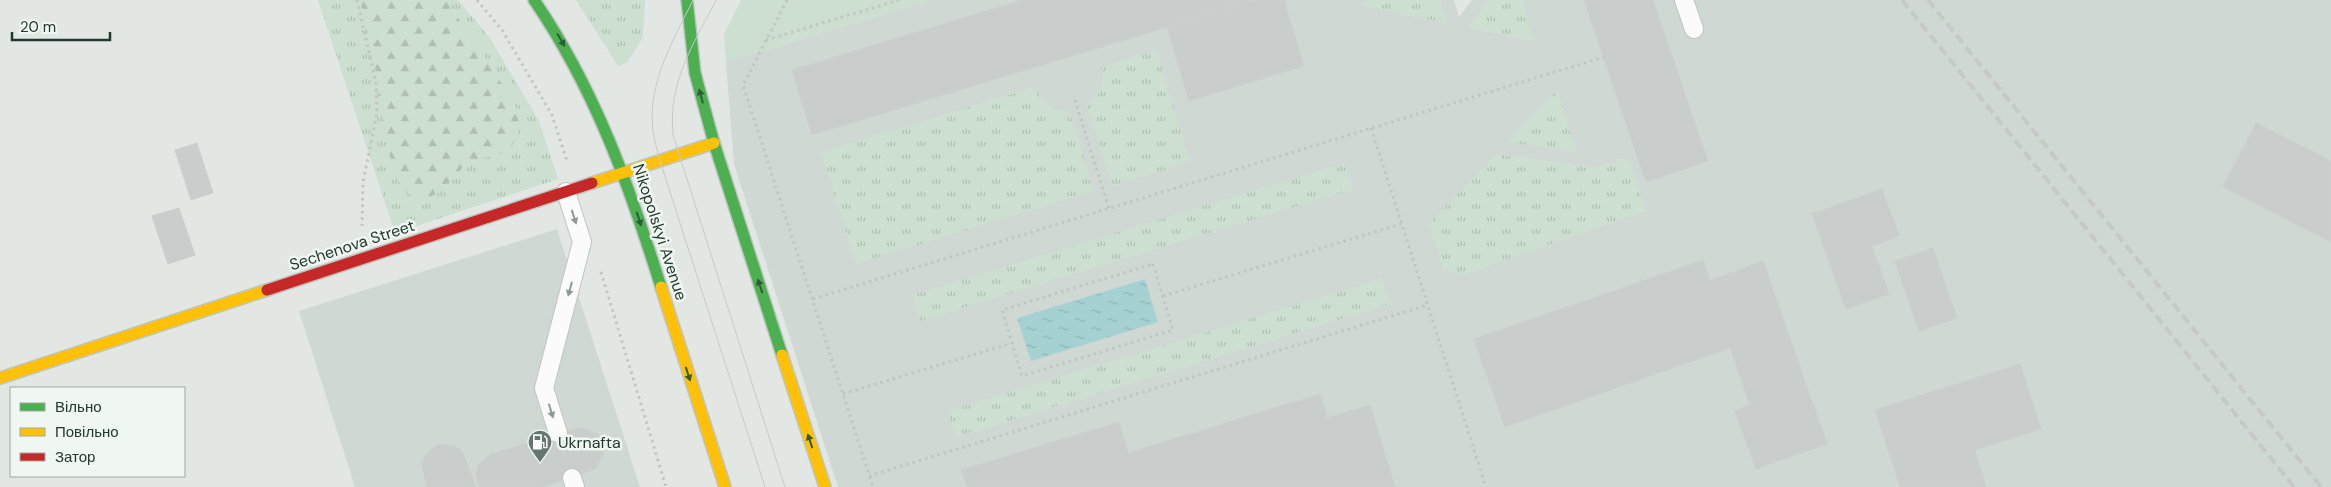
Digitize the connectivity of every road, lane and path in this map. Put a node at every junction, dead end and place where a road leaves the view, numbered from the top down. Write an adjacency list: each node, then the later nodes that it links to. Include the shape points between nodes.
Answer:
1 (357, 0): 18 (path, via 376,82 377,113 363,182)
2 (477, 0): 15 (path, via 502,30 552,115)
3 (534, 0): 14 (main road, Nikopolskyi Avenue, one-way to 14, via 577,66)
4 (686, 0): 13 (main road, one-way to 4, via 695,73)
5 (787, 0): 9 (path)
6 (899, 0): 9 (path)
7 (1684, 0): 8 (lane)
8 (1694, 29)
9 (766, 40): 21 (path, via 743,85)
10 (1604, 57): 12 (path)
11 (1075, 100): 16 (path)
12 (1371, 128): 16 (path); 17 (path)
13 (714, 143): 14 (main road, Sechenova Street); 30 (main road, one-way to 13)
14 (624, 173): 15 (main road, Sechenova Street); 29 (main road, Nikopolskyi Avenue, one-way to 29)
15 (571, 190): 18 (main road, Sechenova Street); 26 (lane, one-way to 26, via 582,242 544,388)
16 (1109, 209): 21 (path)
17 (1401, 224): 20 (path); 22 (path)
18 (363, 258): 24 (main road, Sechenova Street)
19 (598, 263): 28 (path)
20 (1163, 296): 23 (path, via 1153,264 1002,310); 23 (path, via 1173,330 1022,376)
21 (813, 299): 25 (path)
22 (1428, 305): 27 (path); 32 (path)
23 (1012, 343): 25 (path)
24 (0, 378)
25 (843, 394): 27 (path)
26 (558, 433)
27 (870, 476): 31 (path)
28 (666, 487)
29 (725, 487)
30 (825, 487)
31 (873, 487)
32 (1486, 487)

